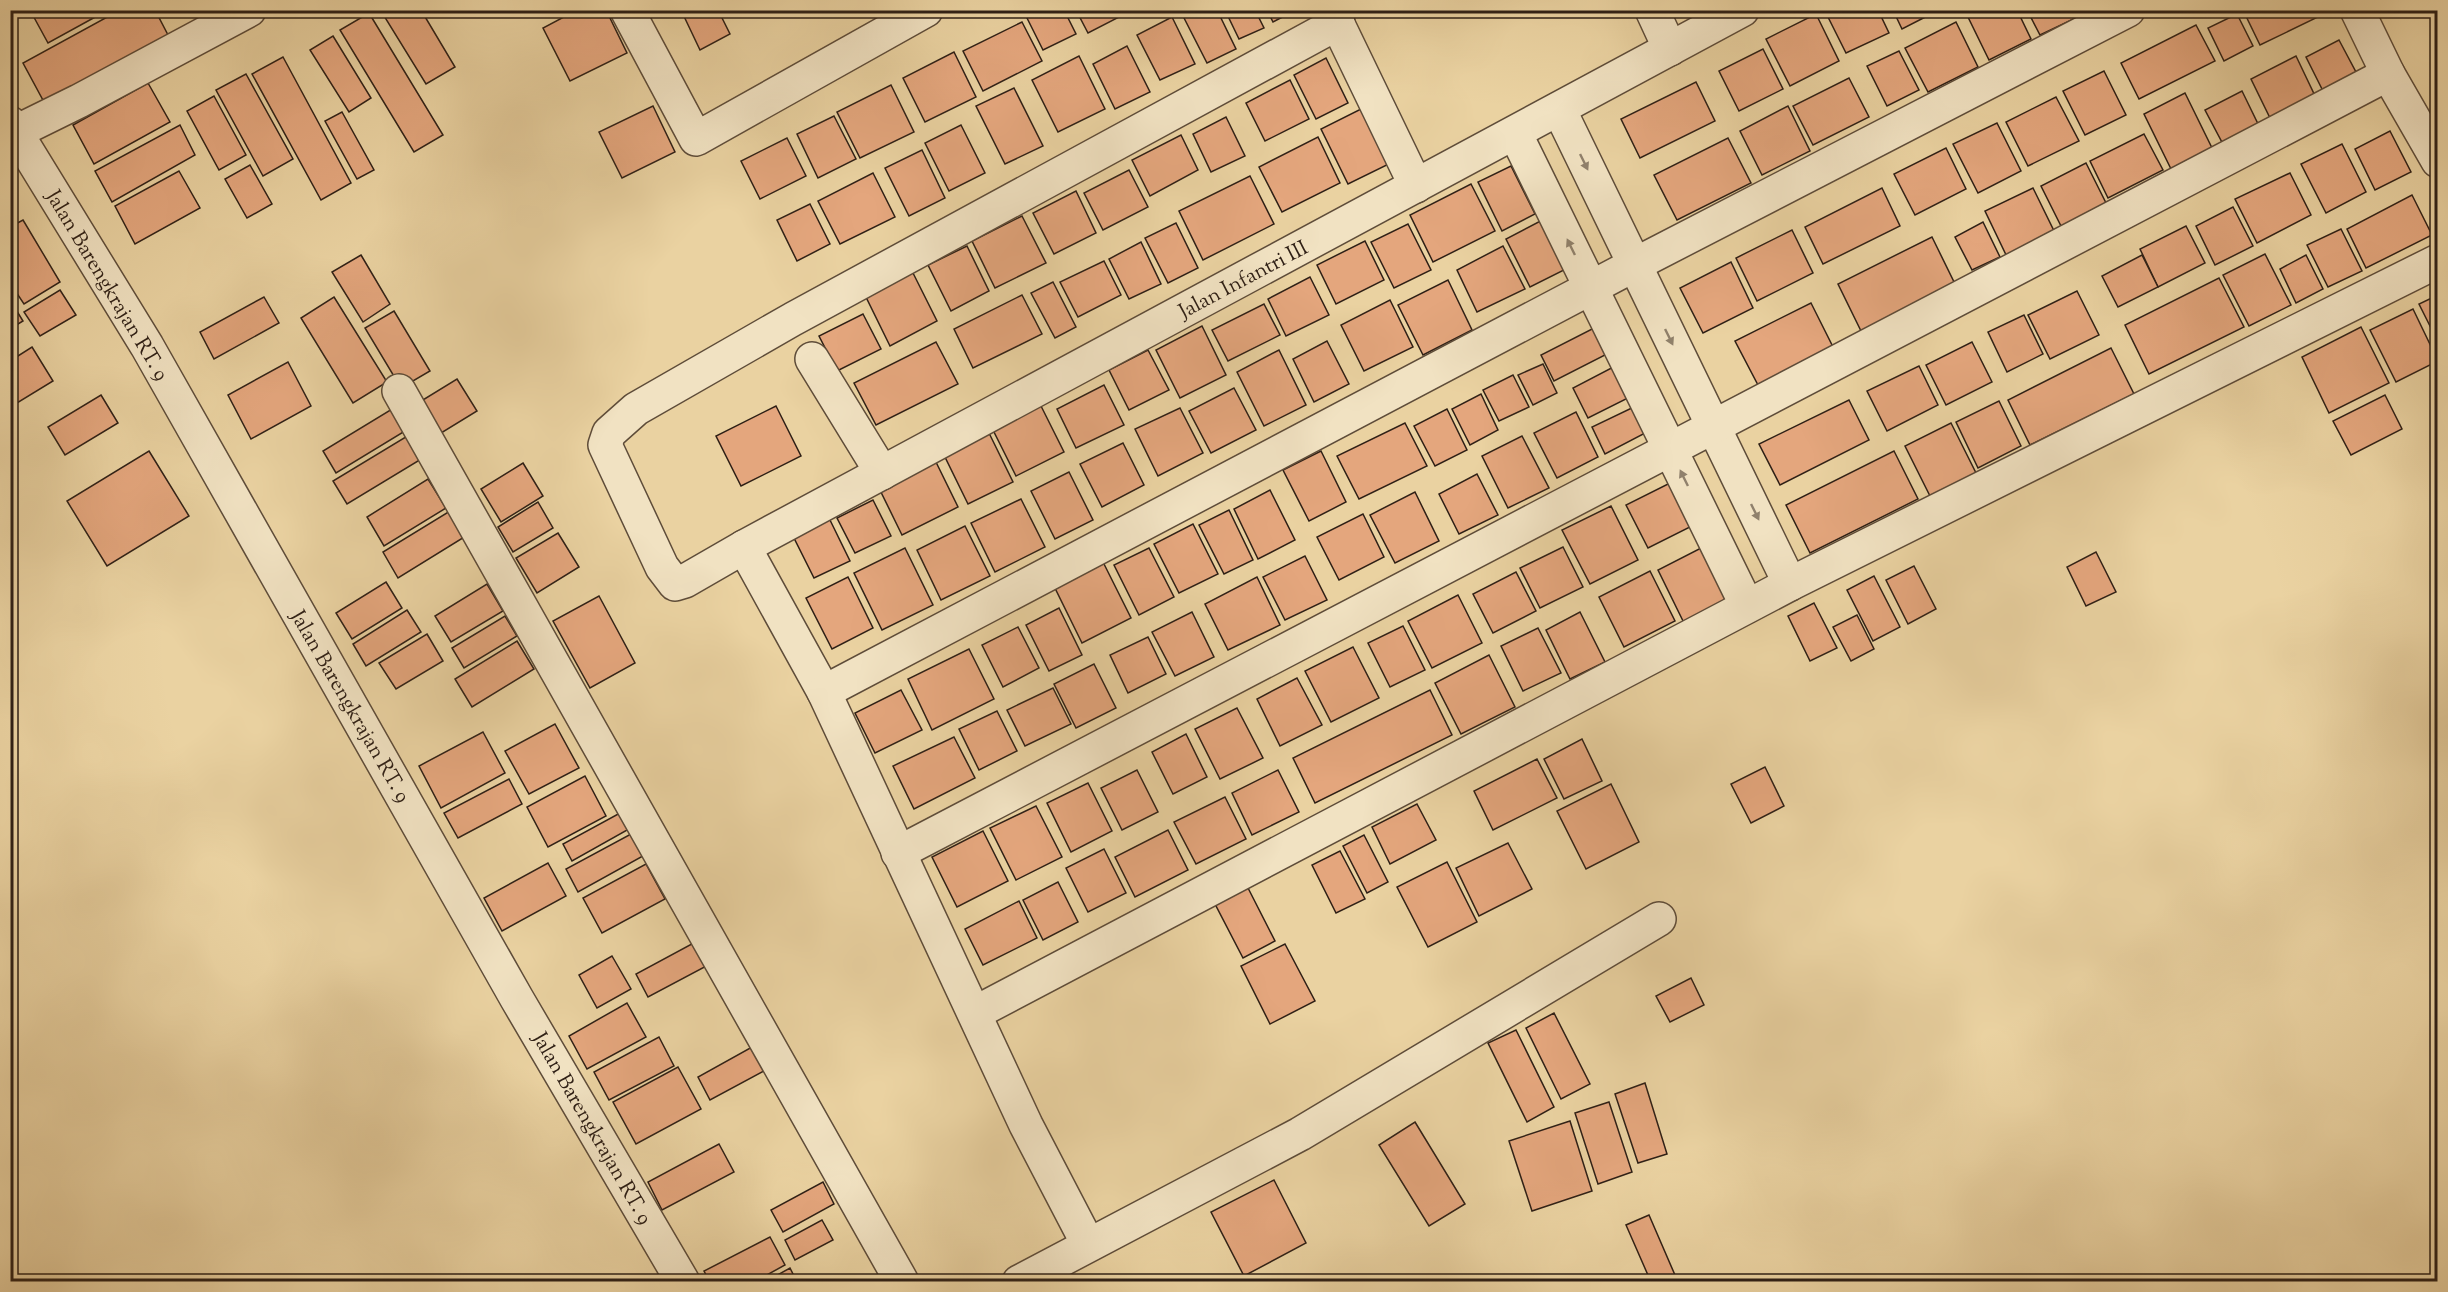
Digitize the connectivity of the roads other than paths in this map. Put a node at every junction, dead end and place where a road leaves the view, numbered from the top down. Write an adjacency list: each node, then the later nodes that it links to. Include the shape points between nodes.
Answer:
1 (249, 10): 12 (street, Jalan Barengkrajan RT. 9)
2 (627, 10): 3 (street, via 696,139)
3 (926, 10)
4 (1652, 10): 9 (street)
5 (1742, 10): 9 (street, Jalan Infantri III)
6 (2128, 10): 17 (street)
7 (2357, 10): 10 (street)
8 (1335, 17): 15 (street); 24 (street, Jalan Infantri III, via 793,319 636,409 609,433 605,445 662,567 675,584)
9 (1670, 49): 11 (street, Jalan Infantri III)
10 (2388, 74): 14 (street); 21 (street)
11 (1559, 109): 13 (street, Jalan Infantri III); 17 (street, one-way to 17)
12 (12, 130): 32 (street, Jalan Barengkrajan RT. 9, via 152,355)
13 (1515, 133): 15 (street, Jalan Infantri III); 18 (street, one-way to 13)
14 (2438, 161)
15 (1416, 186): 23 (street, Jalan Infantri III)
16 (2438, 261): 25 (street)
17 (1634, 265): 18 (street); 21 (street, one-way to 21)
18 (1591, 288): 22 (street); 27 (street)
19 (812, 359): 23 (street)
20 (399, 391): 33 (street)
21 (1713, 427): 22 (street); 25 (street, one-way to 25)
22 (1670, 450): 26 (street, one-way to 22); 28 (street)
23 (882, 473): 24 (street, Jalan Infantri III)
24 (744, 547): 27 (street)
25 (1790, 584): 26 (street)
26 (1748, 606): 30 (street)
27 (824, 692): 28 (street)
28 (898, 853): 30 (street)
29 (1659, 918): 31 (street, via 1300,1134)
30 (975, 1013): 31 (street, via 1026,1125)
31 (1088, 1244): 34 (street)
32 (683, 1281)
33 (902, 1281)
34 (1018, 1281)

